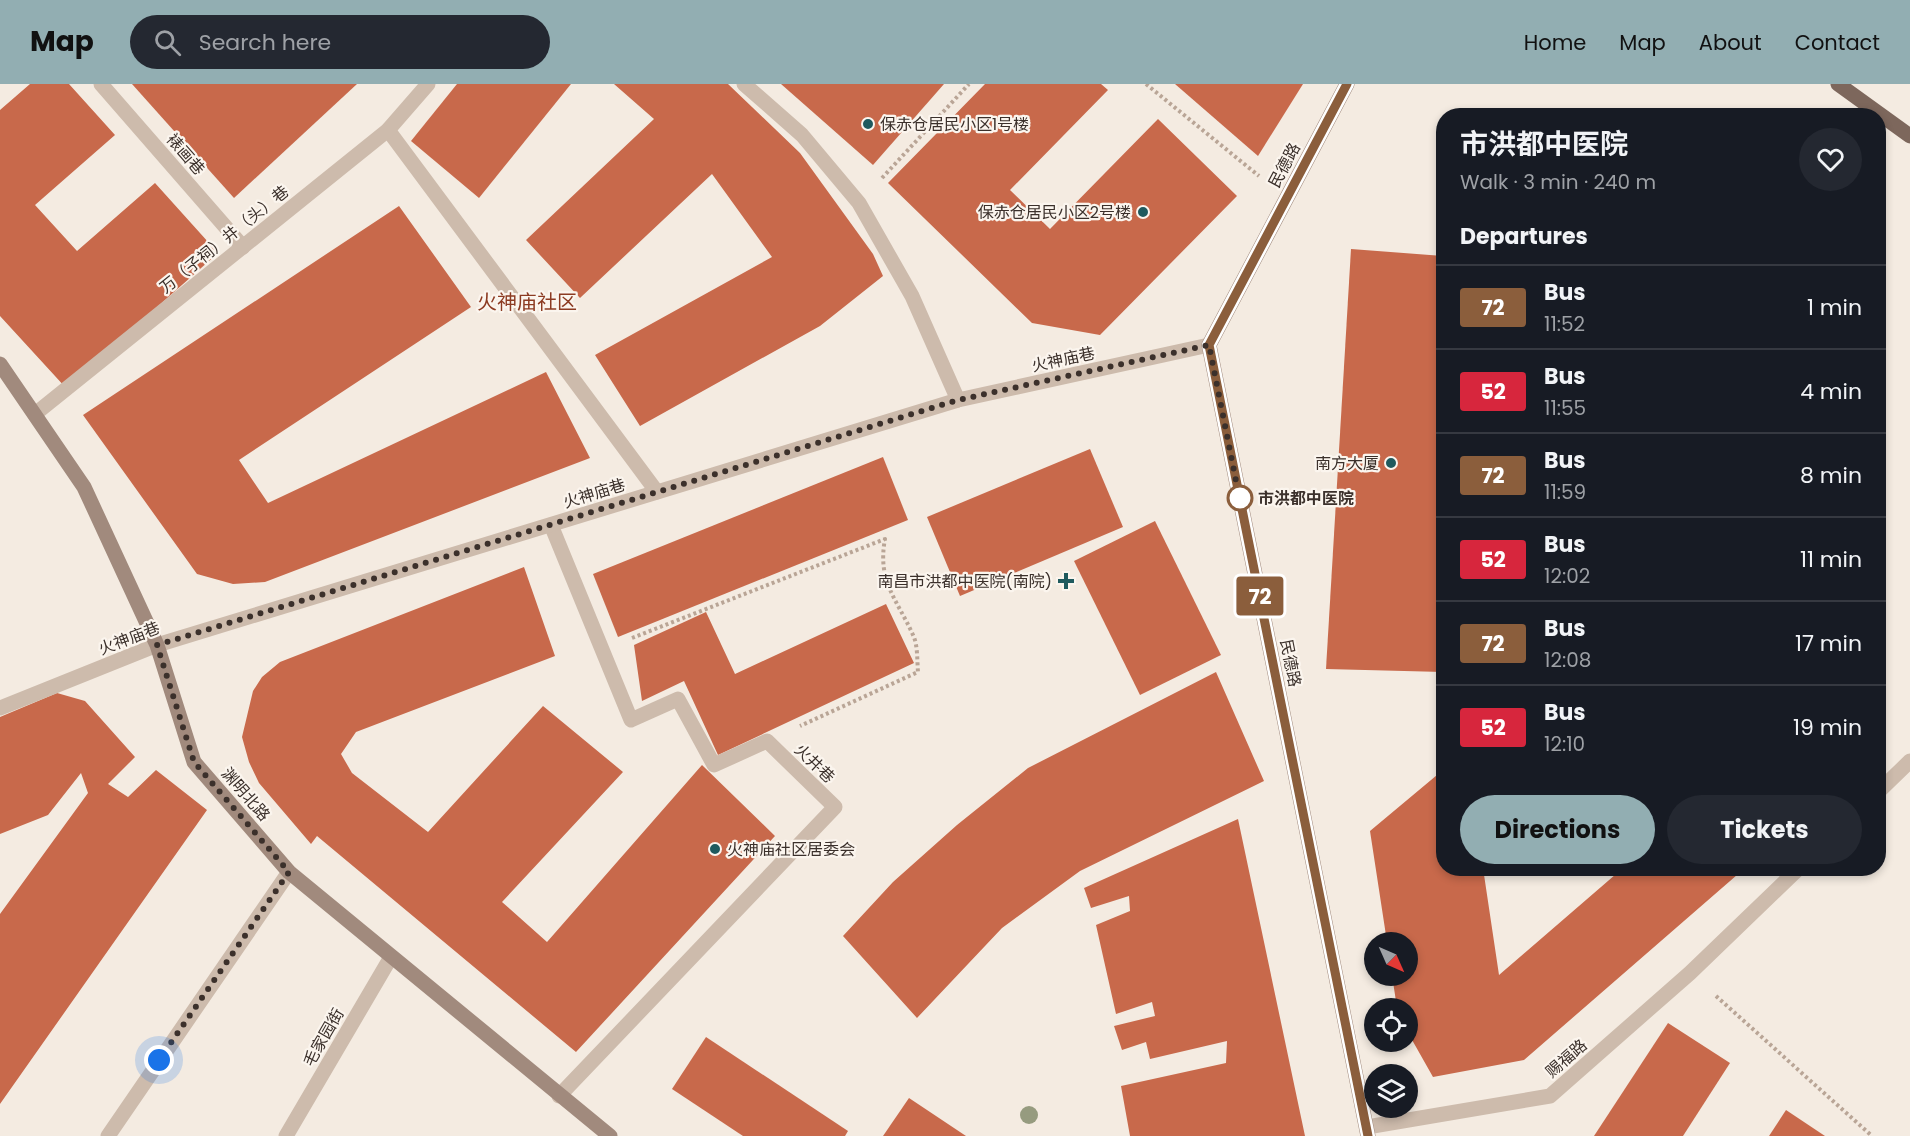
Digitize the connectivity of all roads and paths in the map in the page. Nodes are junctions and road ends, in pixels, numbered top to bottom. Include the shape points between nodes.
1 (101, 84) edge
2 (428, 84) edge
3 (744, 84) edge
4 (969, 84) edge
5 (1146, 84) edge
6 (1347, 84) edge
7 (1838, 84) edge
8 (1871, 108) edge
9 (1886, 119) edge
10 (388, 130) junction
11 (1910, 136) edge
12 (1287, 198) junction
13 (859, 203) junction
14 (243, 247) junction
15 (1209, 345) junction
16 (0, 364) edge
17 (958, 400) junction
18 (35, 414) junction
19 (657, 492) junction
20 (551, 525) junction
21 (157, 645) junction
22 (602, 649) junction
23 (0, 708) edge
24 (767, 741) junction
25 (1910, 762) edge
26 (1886, 784) edge
27 (289, 872) junction
28 (1791, 876) edge
29 (391, 957) junction
30 (1690, 973) junction
31 (559, 1096) junction
32 (1368, 1131) edge
33 (108, 1136) edge
34 (286, 1136) edge
35 (610, 1136) edge
36 (1872, 1136) edge

1 - 14 street, 裱画巷
2 - 10 street, 万（子祠）井（头）巷
3 - 13 street via 802,135
4 - 13 path
5 - 12 path
6 - 12 main road, 民德路
7 - 8 main road
9 - 11 main road
10 - 14 street, 万（子祠）井（头）巷
10 - 19 street
12 - 15 main road, 民德路
13 - 17 street via 912,296
14 - 18 street, 万（子祠）井（头）巷
15 - 17 street, 火神庙巷
15 - 32 main road, 民德路
16 - 18 main road, 渊明北路
17 - 19 street, 火神庙巷
18 - 21 main road, 渊明北路 via 84,487
19 - 20 street, 火神庙巷
20 - 21 street, 火神庙巷
20 - 22 street
21 - 23 street, 火神庙巷
21 - 27 main road, 渊明北路 via 194,762
22 - 24 street via 631,720 678,699 714,765
22 - 24 path via 885,539 882,558 889,592 914,637 918,672
24 - 31 street, 火井巷 via 835,807
25 - 26 street
27 - 29 main road, 渊明北路
27 - 33 street
28 - 30 street, 赐福路
29 - 31 main road, 渊明北路
29 - 34 street, 毛家园街
30 - 32 street, 赐福路 via 1551,1096
30 - 36 path
31 - 35 main road, 渊明北路

